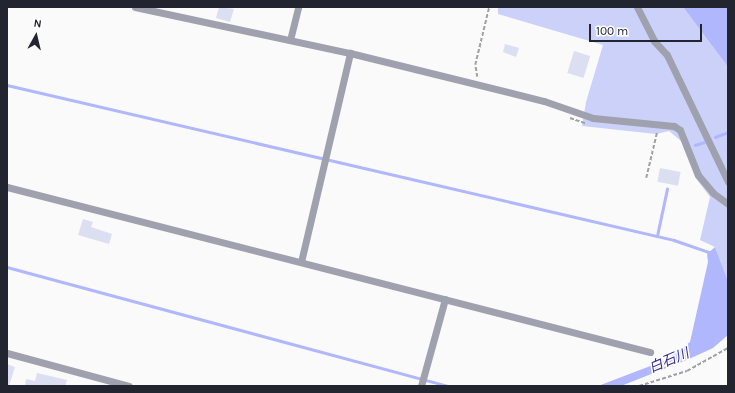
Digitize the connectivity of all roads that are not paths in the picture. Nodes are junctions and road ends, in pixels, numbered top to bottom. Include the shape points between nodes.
1 (135, 7) edge
2 (298, 7) edge
3 (637, 7) edge
4 (290, 40) junction
5 (350, 53) junction
6 (728, 182) edge
7 (7, 186) edge
8 (728, 204) edge
9 (301, 262) junction
10 (445, 299) junction
11 (650, 352) dead end
12 (7, 353) edge
13 (422, 381) edge
14 (129, 386) edge

1 - 4 street
2 - 4 street
3 - 6 street via 654,41 667,55
4 - 5 street
5 - 8 street via 593,118 674,126 680,130 698,175 713,194
5 - 9 street
7 - 9 street
9 - 10 street
10 - 11 street
10 - 13 street
12 - 14 street

